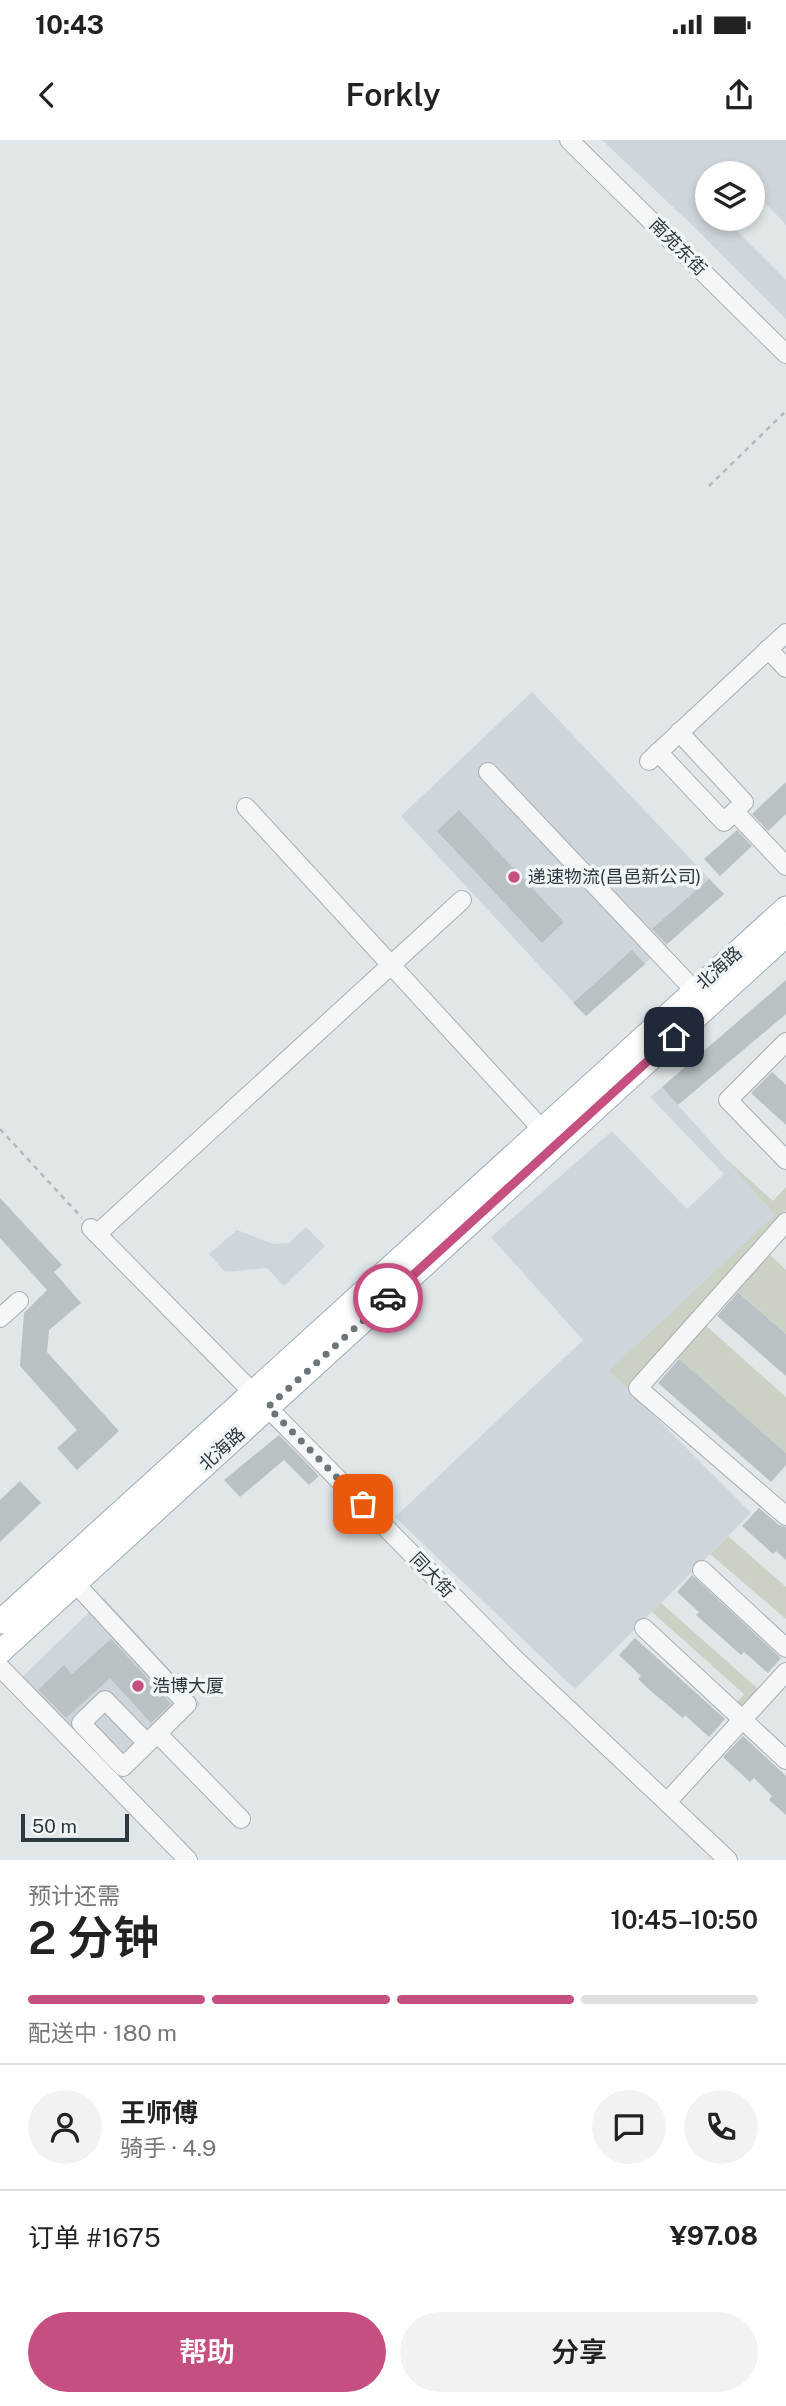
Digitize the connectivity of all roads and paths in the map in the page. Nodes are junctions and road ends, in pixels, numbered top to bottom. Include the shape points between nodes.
1 (569, 140) edge
2 (786, 354) edge
3 (786, 411) edge
4 (709, 486) dead end
5 (786, 633) edge
6 (768, 649) junction
7 (786, 668) edge
8 (679, 733) junction
9 (488, 772) dead end
10 (246, 807) dead end
11 (735, 812) junction
12 (786, 866) edge
13 (462, 900) dead end
14 (786, 908) edge
15 (776, 944) edge
16 (391, 965) junction
17 (695, 991) junction
18 (786, 1042) edge
19 (0, 1129) edge
20 (549, 1137) junction
21 (786, 1160) edge
22 (786, 1222) edge
23 (94, 1231) junction
24 (19, 1301) dead end
25 (2, 1314) edge
26 (260, 1400) junction
27 (786, 1516) edge
28 (702, 1570) dead end
29 (75, 1583) junction
30 (0, 1622) edge
31 (645, 1628) dead end
32 (786, 1648) edge
33 (0, 1652) edge
34 (0, 1667) edge
35 (786, 1672) edge
36 (742, 1720) junction
37 (786, 1760) edge
38 (667, 1802) junction
39 (241, 1819) dead end
40 (188, 1860) edge
41 (728, 1860) edge

1 - 2 street, 南苑东街
3 - 4 path
5 - 6 street
6 - 7 street
6 - 8 street
8 - 11 street via 744,802
8 - 11 street via 654,756 724,822
9 - 17 street
10 - 16 street
11 - 12 street
13 - 16 street
14 - 15 main road, 北海路
15 - 17 main road, 北海路
15 - 20 main road, 北海路
16 - 20 street
16 - 23 street
17 - 20 main road, 北海路
18 - 21 street via 728,1100
19 - 23 path
20 - 26 main road, 北海路
22 - 27 street via 638,1388
23 - 26 street, 同大街
24 - 25 street
26 - 29 main road, 北海路
26 - 30 main road, 北海路
26 - 38 street, 同大街 via 515,1659
28 - 32 street
29 - 33 main road, 北海路
29 - 39 street via 187,1704 152,1738
31 - 36 street
34 - 40 street
35 - 36 street
36 - 37 street
36 - 38 street
38 - 41 street, 同大街

